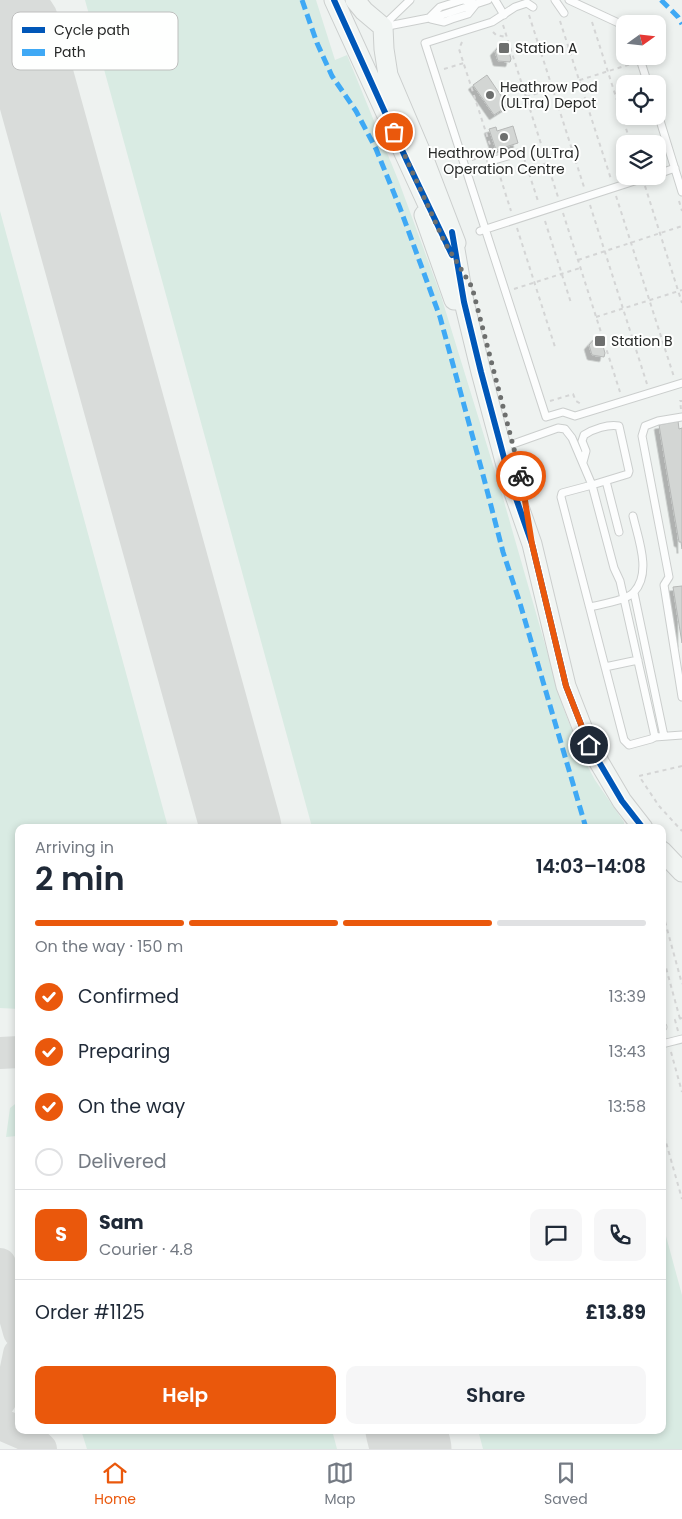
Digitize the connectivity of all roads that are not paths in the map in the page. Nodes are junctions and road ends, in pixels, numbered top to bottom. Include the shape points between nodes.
1 (334, 0) edge
2 (355, 0) edge
3 (410, 0) edge
4 (463, 0) edge
5 (488, 0) edge
6 (495, 0) edge
7 (556, 0) edge
8 (569, 0) edge
9 (476, 4) junction
10 (531, 10) road end
11 (564, 13) dead end
12 (504, 15) junction
13 (429, 18) junction
14 (616, 22) edge
15 (383, 27) junction
16 (661, 125) edge
17 (518, 153) dead end
18 (407, 161) junction
19 (493, 161) road end
20 (674, 168) junction
21 (666, 171) edge
22 (622, 185) edge
23 (682, 192) edge
24 (482, 230) junction
25 (452, 232) junction
26 (456, 261) junction
27 (472, 287) junction
28 (481, 372) junction
29 (682, 383) edge
30 (682, 417) edge
31 (513, 444) junction
32 (582, 462) junction
33 (606, 482) junction
34 (592, 486) junction
35 (633, 516) dead end
36 (619, 532) dead end
37 (532, 544) junction
38 (634, 593) junction
39 (624, 598) junction
40 (590, 607) junction
41 (638, 660) junction
42 (605, 667) junction
43 (682, 697) edge
44 (682, 735) edge
45 (655, 736) junction
46 (664, 736) junction
47 (640, 824) edge
48 (666, 855) edge
49 (682, 872) edge
50 (682, 1039) edge
51 (666, 1043) edge

1 - 18 street
2 - 15 street
3 - 15 lane
4 - 9 lane
4 - 13 lane via 440,7
5 - 9 lane
6 - 12 lane
7 - 11 lane
8 - 14 lane
9 - 13 lane
10 - 12 lane via 527,3
12 - 24 lane via 492,22 425,43
13 - 15 lane
15 - 25 street via 388,75
16 - 20 lane
17 - 19 lane
18 - 26 street
18 - 28 street
20 - 21 lane
20 - 23 lane
22 - 24 lane
24 - 29 lane via 546,417 563,412 575,416 624,397
25 - 26 street
25 - 27 street
26 - 27 street
26 - 28 street
27 - 31 street
28 - 37 street via 510,484
30 - 43 lane via 645,426 642,438 669,577 664,585
31 - 32 lane via 561,428 572,438
31 - 37 street
32 - 33 lane via 586,451 582,441 584,435 605,427 619,426 629,471 625,476
32 - 34 lane
33 - 34 lane
33 - 36 lane
34 - 39 lane
34 - 40 lane via 562,493 560,497
35 - 38 lane via 642,558 641,580
37 - 47 street via 566,686 577,716 604,772
38 - 39 lane
38 - 46 lane
39 - 40 lane
39 - 41 lane
40 - 42 lane
41 - 42 lane
41 - 45 lane
42 - 45 lane via 624,740 629,745
44 - 46 lane
45 - 46 lane
48 - 49 street
50 - 51 lane

